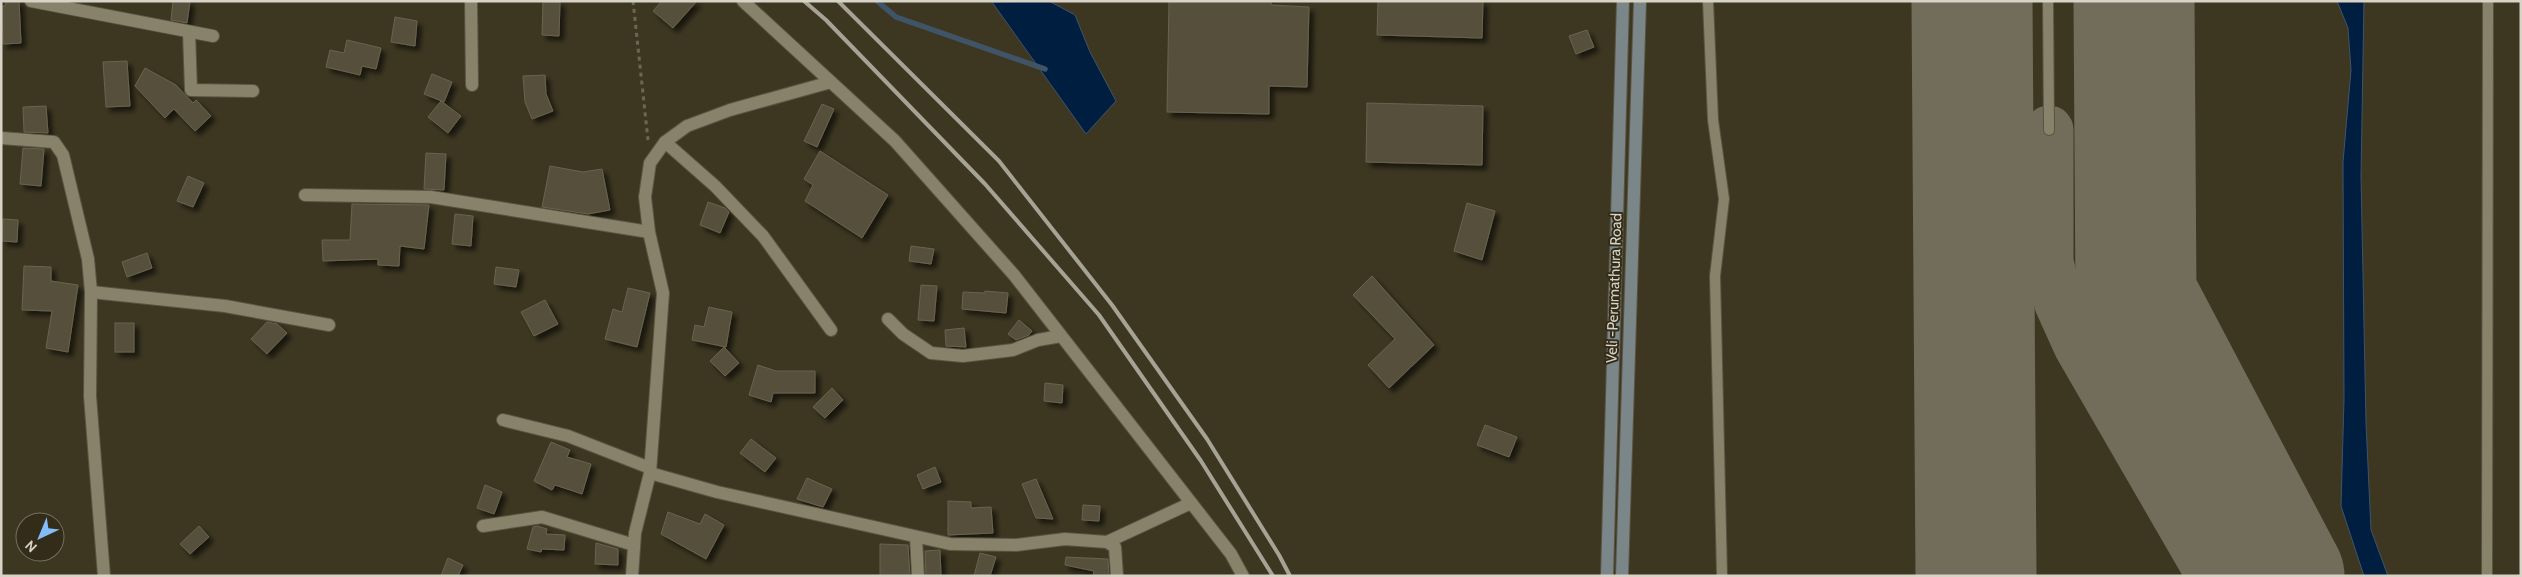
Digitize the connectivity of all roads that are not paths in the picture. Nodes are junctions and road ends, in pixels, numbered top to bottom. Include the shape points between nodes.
1 (31, 1) edge
2 (93, 1) edge
3 (471, 1) edge
4 (743, 1) edge
5 (1623, 1) edge
6 (1640, 1) edge
7 (1708, 1) edge
8 (2048, 1) edge
9 (2488, 1) edge
10 (93, 15) junction
11 (189, 32) junction
12 (213, 36) dead end
13 (831, 82) junction
14 (472, 85) dead end
15 (253, 91) dead end
16 (2049, 130) dead end
17 (1, 138) edge
18 (666, 142) junction
19 (306, 195) dead end
20 (649, 232) junction
21 (90, 292) junction
22 (888, 319) dead end
23 (329, 325) dead end
24 (830, 330) dead end
25 (1061, 336) junction
26 (503, 420) dead end
27 (650, 471) junction
28 (1191, 503) junction
29 (482, 526) dead end
30 (916, 537) junction
31 (1107, 542) junction
32 (634, 545) junction
33 (104, 576) edge
34 (632, 576) edge
35 (918, 576) edge
36 (1117, 576) edge
37 (1243, 576) edge
38 (1607, 576) edge
39 (1622, 576) edge
40 (1722, 576) edge
41 (2487, 576) edge

1 - 10 street
2 - 10 street
3 - 14 street
4 - 13 street
5 - 38 main road
6 - 39 main road, Veli -Perumathura Road
7 - 40 lane via 1713,120 1724,199 1715,276
8 - 16 lane
9 - 41 lane
10 - 11 street
11 - 12 street
11 - 15 street via 191,90
13 - 18 street via 730,110 687,126
13 - 25 street via 895,141 1014,276
17 - 21 street via 54,142 59,147 88,259
18 - 20 street via 650,163 645,196
18 - 24 street via 715,186 763,236
19 - 20 street via 431,197
20 - 27 street via 663,293
21 - 23 street via 225,306
21 - 33 street via 90,396
22 - 25 street via 931,353 962,356 1013,350 1038,340
25 - 28 street
26 - 27 street via 568,436
27 - 30 street via 717,492
27 - 32 street
28 - 31 street
28 - 37 street
29 - 32 street via 542,517
30 - 31 street via 959,545 1016,545 1065,539
30 - 35 street
31 - 36 street via 1115,547
32 - 34 street

